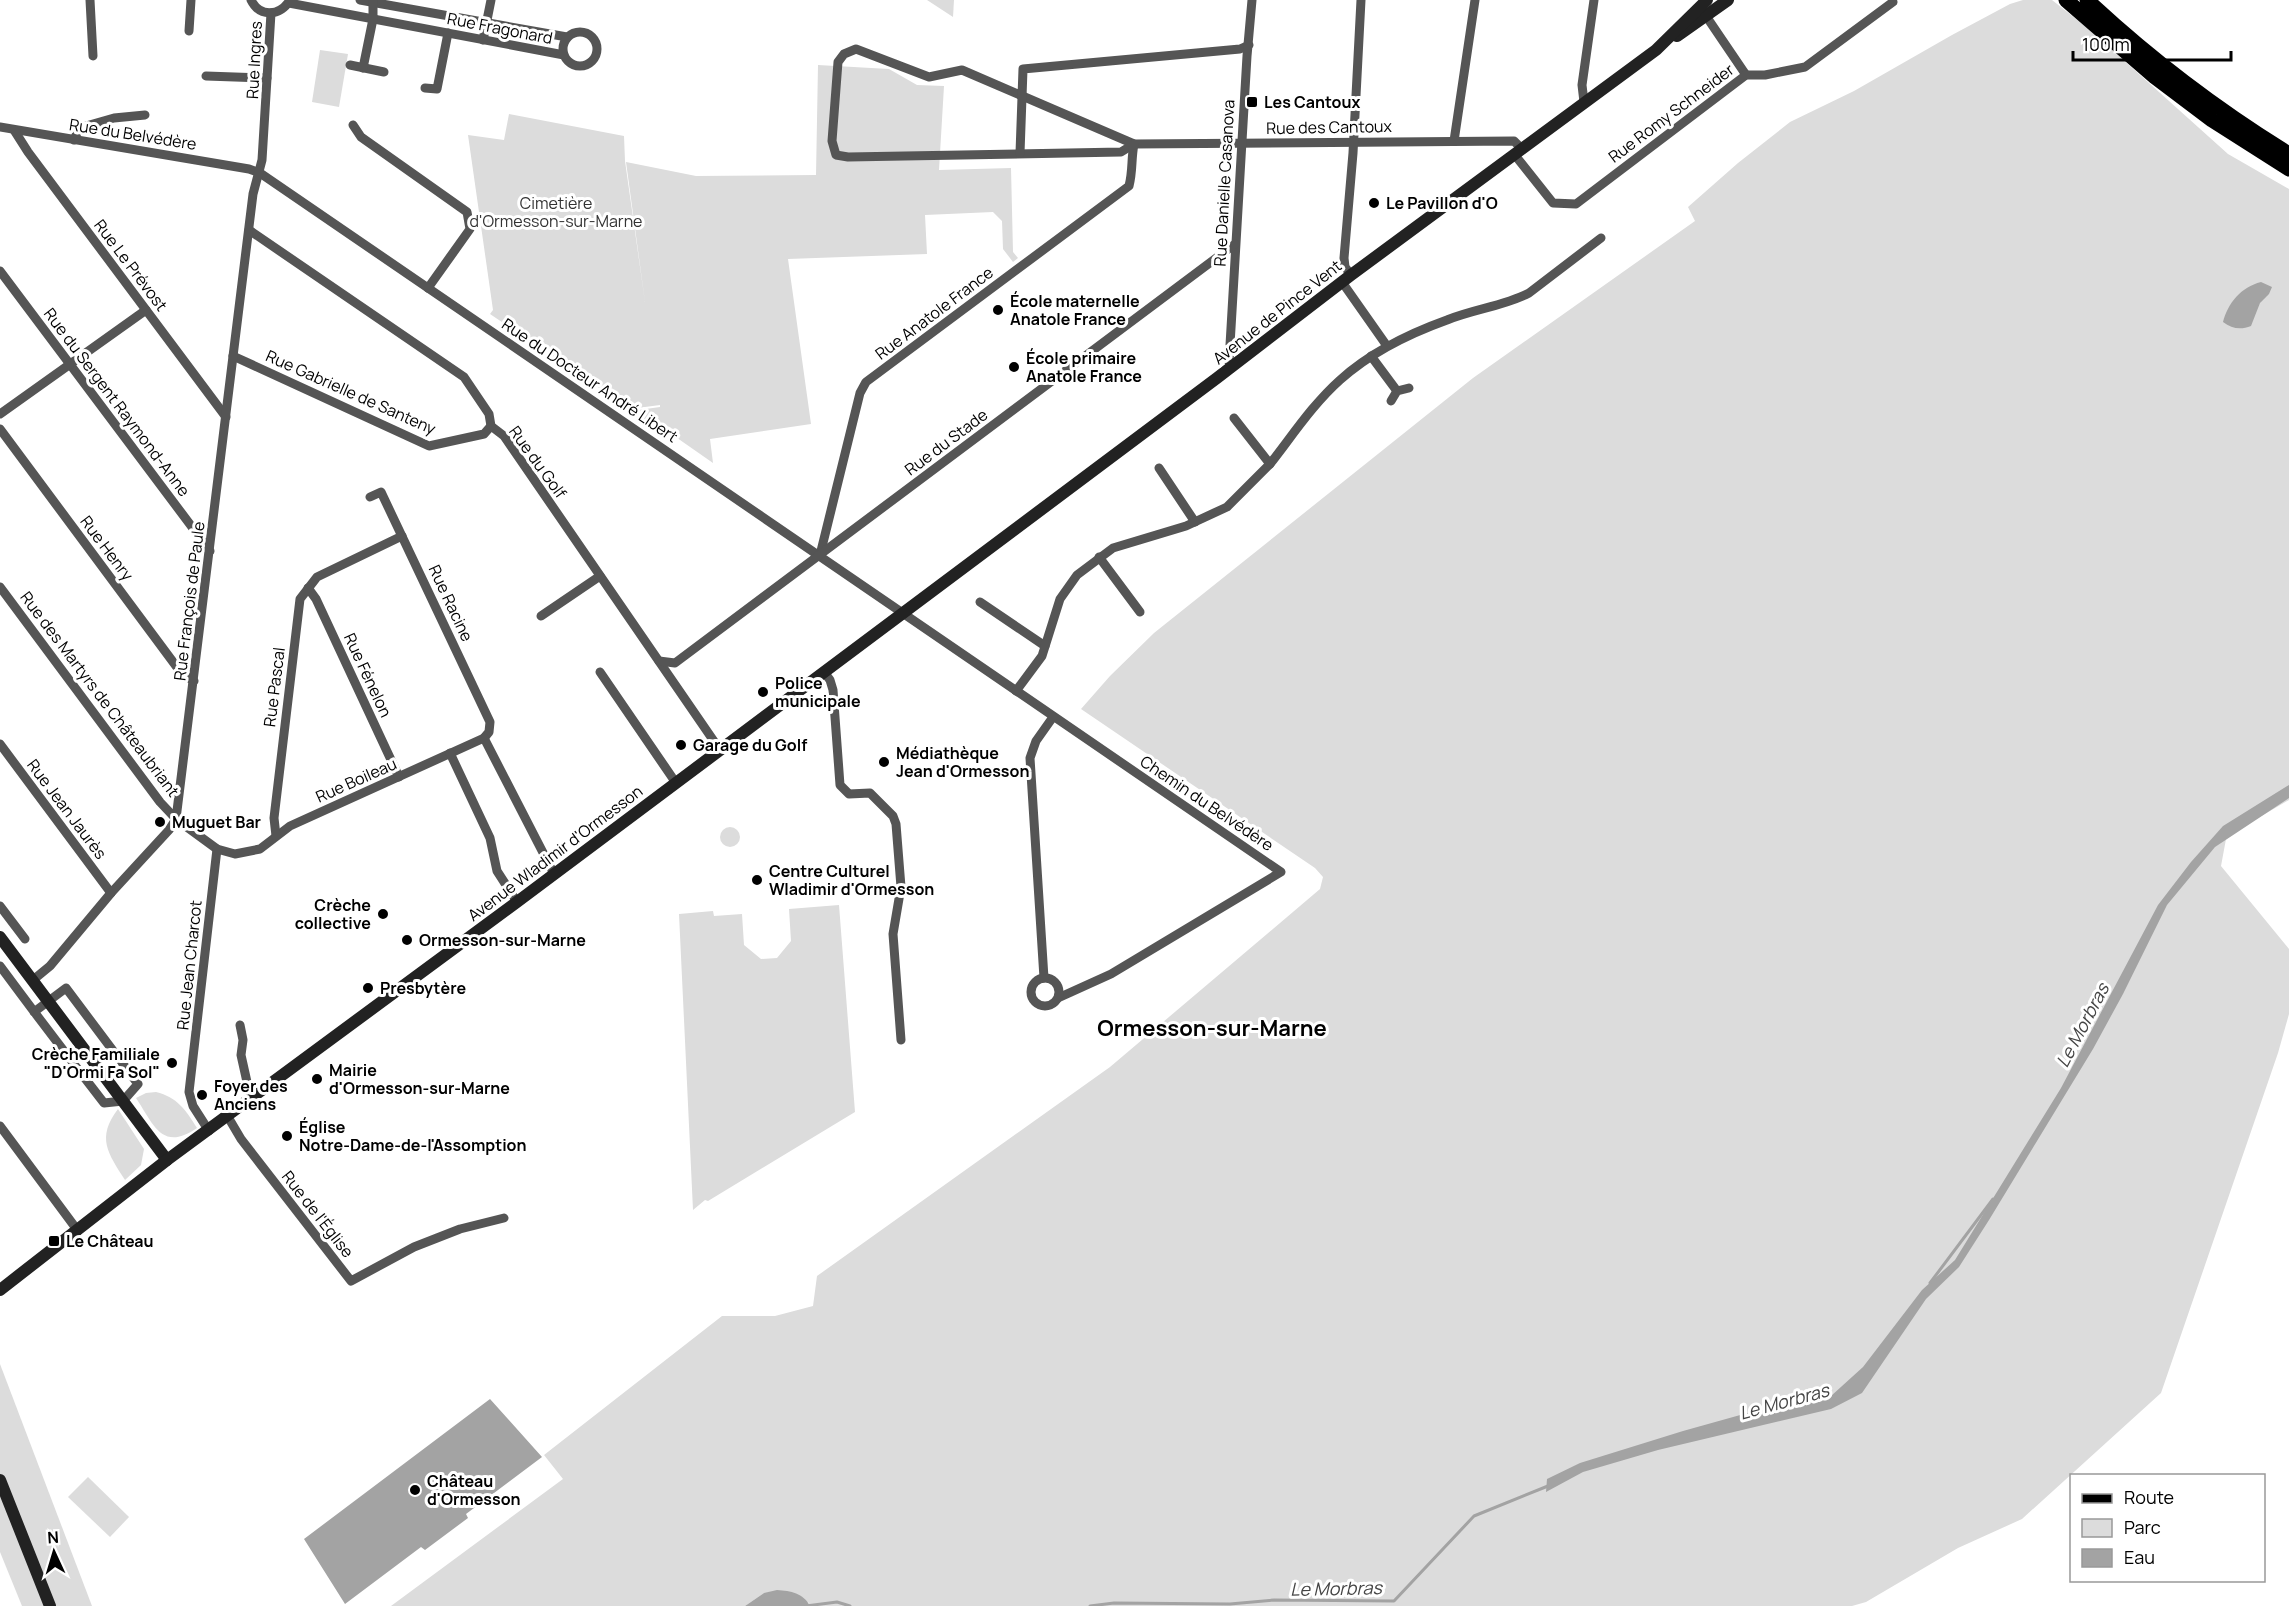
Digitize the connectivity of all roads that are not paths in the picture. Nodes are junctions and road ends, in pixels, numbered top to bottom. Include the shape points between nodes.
1 (90, 0) edge
2 (191, 0) edge
3 (251, 0) edge
4 (360, 0) edge
5 (491, 0) edge
6 (1252, 0) edge
7 (1361, 0) edge
8 (1475, 0) edge
9 (1594, 0) edge
10 (1707, 0) edge
11 (1728, 0) edge
12 (2066, 0) edge
13 (2087, 0) edge
14 (289, 1) edge
15 (373, 1) edge
16 (1893, 2) dead end
17 (271, 13) junction
18 (1706, 16) junction
19 (373, 19) junction
20 (486, 23) junction
21 (189, 31) dead end
22 (448, 33) junction
23 (1670, 37) junction
24 (567, 38) junction
25 (483, 40) junction
26 (1249, 45) junction
27 (564, 55) junction
28 (93, 56) dead end
29 (351, 65) dead end
30 (363, 68) junction
31 (384, 72) dead end
32 (1746, 75) junction
33 (206, 76) dead end
34 (267, 78) junction
35 (425, 88) dead end
36 (1022, 96) junction
37 (1584, 102) junction
38 (145, 116) dead end
39 (353, 125) dead end
40 (0, 128) edge
41 (14, 130) junction
42 (74, 140) junction
43 (1454, 141) junction
44 (1353, 142) junction
45 (1242, 143) junction
46 (1134, 144) junction
47 (1518, 151) junction
48 (1020, 153) junction
49 (2289, 154) edge
50 (2289, 169) edge
51 (260, 173) junction
52 (249, 230) junction
53 (1600, 238) dead end
54 (1235, 244) junction
55 (0, 271) edge
56 (1346, 279) junction
57 (428, 288) junction
58 (146, 310) junction
59 (1387, 346) junction
60 (233, 356) junction
61 (1371, 356) junction
62 (70, 365) junction
63 (1232, 367) junction
64 (1409, 387) dead end
65 (1397, 391) junction
66 (1391, 401) dead end
67 (0, 414) edge
68 (226, 417) junction
69 (1234, 418) dead end
70 (491, 426) junction
71 (0, 429) edge
72 (1270, 464) junction
73 (1159, 468) dead end
74 (370, 496) dead end
75 (1195, 522) junction
76 (402, 536) junction
77 (210, 551) junction
78 (820, 555) junction
79 (1099, 557) junction
80 (600, 576) junction
81 (0, 587) edge
82 (308, 588) junction
83 (980, 602) dead end
84 (1140, 612) dead end
85 (904, 613) junction
86 (541, 616) dead end
87 (1045, 646) junction
88 (659, 662) junction
89 (675, 663) junction
90 (600, 672) dead end
91 (824, 672) junction
92 (671, 679) junction
93 (194, 681) junction
94 (1016, 691) junction
95 (1053, 717) junction
96 (484, 738) junction
97 (0, 744) edge
98 (720, 750) junction
99 (450, 753) junction
100 (399, 777) junction
101 (676, 783) junction
102 (176, 819) junction
103 (276, 836) junction
104 (217, 849) junction
105 (554, 874) junction
106 (111, 893) junction
107 (517, 902) junction
108 (0, 907) edge
109 (0, 937) edge
110 (25, 939) dead end
111 (0, 966) edge
112 (1044, 978) junction
113 (33, 980) junction
114 (1058, 998) junction
115 (48, 1000) junction
116 (34, 1012) junction
117 (240, 1025) dead end
118 (901, 1040) dead end
119 (251, 1100) junction
120 (123, 1101) junction
121 (228, 1117) junction
122 (0, 1126) edge
123 (209, 1131) junction
124 (167, 1160) junction
125 (504, 1218) dead end
126 (78, 1231) junction
127 (1, 1287) edge
128 (0, 1480) edge
129 (50, 1606) edge

1 - 28 street
2 - 21 street
3 - 17 street via 258,9
4 - 15 street, Rue Fragonard
5 - 20 street
6 - 26 street, Rue Danielle Casanova
7 - 44 street
8 - 43 street
9 - 37 street via 1582,85
10 - 23 main road, Avenue de Pince Vent
11 - 18 main road, Avenue de Pince Vent
12 - 50 main road via 2155,77 2212,120
13 - 49 main road via 2157,62
14 - 17 street via 284,8
14 - 19 street, Rue Fragonard
15 - 19 street
15 - 20 street, Rue Fragonard
16 - 32 street, Rue Romy Schneider via 1804,67
17 - 34 street, Rue Ingres
18 - 23 main road, Avenue de Pince Vent via 1678,36
18 - 32 street
19 - 22 street, Rue Fragonard
19 - 30 street
20 - 24 street, Rue Fragonard
20 - 25 street
22 - 25 street, Rue Fragonard
22 - 35 street via 437,89
23 - 37 main road, Avenue de Pince Vent
24 - 27 street, Rue Fragonard
24 - 27 street, Rue Fragonard via 580,32 591,35 596,55 582,66
25 - 27 street, Rue Fragonard
26 - 36 street via 1240,49 1023,69
26 - 45 street, Rue Danielle Casanova
29 - 30 street
30 - 31 street
32 - 47 street, Rue Romy Schneider via 1576,204 1554,203
33 - 34 street
34 - 51 street, Rue Ingres
36 - 46 street
36 - 48 street
36 - 48 street via 962,70 929,77 856,49 838,62 832,141 836,155 848,157
37 - 47 main road, Avenue de Pince Vent
38 - 42 street via 114,118 80,128
39 - 57 street via 361,137 467,212 470,229
40 - 41 street, Rue du Belvédère
41 - 42 street, Rue du Belvédère
41 - 58 street, Rue Le Prévost
42 - 51 street, Rue du Belvédère
43 - 44 street, Rue des Cantoux
43 - 47 street, Rue des Cantoux via 1514,141
44 - 45 street, Rue des Cantoux
44 - 56 street via 1344,258
45 - 46 street, Rue des Cantoux
45 - 54 street, Rue Danielle Casanova
46 - 48 street via 1121,152
46 - 78 street, Rue Anatole France via 1129,186 867,382 860,393
47 - 56 main road, Avenue de Pince Vent
51 - 52 street, Rue François de Paule
51 - 57 street, Rue du Docteur André Libert
52 - 60 street, Rue François de Paule
52 - 70 street, Rue du Golf via 464,378 492,419
53 - 59 street via 1516,300 1453,317
54 - 63 street, Rue Danielle Casanova via 1229,362
54 - 78 street, Rue du Stade
55 - 62 street, Rue du Sergent Raymond-Anne
56 - 59 street
56 - 63 main road, Avenue de Pince Vent
57 - 78 street, Rue du Docteur André Libert
58 - 62 street
58 - 68 street, Rue Le Prévost
59 - 61 street
60 - 68 street, Rue François de Paule
60 - 70 street, Rue Gabrielle de Santeny via 429,446 484,434
61 - 65 street
61 - 72 street via 1319,401
62 - 67 street
62 - 77 street, Rue du Sergent Raymond-Anne
63 - 85 main road, Avenue de Pince Vent
64 - 65 street
65 - 66 street
68 - 77 street, Rue François de Paule
69 - 72 street
70 - 80 street, Rue du Golf via 504,436
71 - 93 street, Rue Henry via 182,674
72 - 75 street via 1227,507
73 - 75 street
74 - 76 street, Rue Racine via 381,492
75 - 79 street via 1113,548
76 - 82 street via 317,577
76 - 96 street, Rue Racine via 490,722
77 - 93 street, Rue François de Paule
78 - 85 street, Rue du Docteur André Libert
78 - 89 street, Rue du Stade
79 - 84 street
79 - 87 street via 1077,575 1060,599
80 - 86 street
80 - 88 street, Rue du Golf
81 - 102 street, Rue des Martyrs de Châteaubriant
82 - 100 street, Rue Fénelon
82 - 103 street, Rue Pascal via 300,599 274,818
83 - 87 street
85 - 91 main road, Avenue Wladimir d'Ormesson
85 - 94 street, Chemin du Belvédère
87 - 94 street
88 - 89 street
88 - 92 street, Rue du Golf
89 - 92 street
90 - 101 street
91 - 98 main road, Avenue Wladimir d'Ormesson
91 - 118 street via 833,690 840,785 849,794 870,792 896,824 901,887 893,934
92 - 98 street, Rue du Golf
93 - 102 street, Rue François de Paule
94 - 95 street, Chemin du Belvédère
95 - 112 street via 1036,741 1030,758
95 - 114 street, Chemin du Belvédère via 1281,872 1111,974
96 - 99 street
96 - 105 street, Rue Racine
97 - 106 street, Rue Jean Jaurès
98 - 101 main road, Avenue Wladimir d'Ormesson
99 - 100 street, Rue Boileau
99 - 107 street via 490,838 497,871
100 - 103 street, Rue Boileau
101 - 105 main road, Avenue Wladimir d'Ormesson
102 - 104 street
102 - 106 street, Rue François de Paule
103 - 104 street via 251,852 235,854
104 - 123 street, Rue Jean Charcot via 189,1092
105 - 107 main road, Avenue Wladimir d'Ormesson
106 - 113 street, Rue François de Paule via 50,966
107 - 119 main road, Avenue Wladimir d'Ormesson
108 - 110 street
109 - 113 main road
111 - 116 street
112 - 114 street via 1057,984
112 - 114 street via 1034,983 1032,997 1043,1007
113 - 115 main road
115 - 116 street
115 - 120 main road
115 - 120 street via 66,988 138,1084
116 - 120 street via 104,1103
117 - 119 street via 241,1054
119 - 121 main road, Avenue Wladimir d'Ormesson
120 - 124 main road
121 - 123 main road, Avenue Wladimir d'Ormesson
121 - 125 street, Rue de l'Église via 351,1281 414,1247 460,1229
122 - 126 street
123 - 124 main road, Avenue Wladimir d'Ormesson
124 - 126 main road, Avenue Wladimir d'Ormesson
126 - 127 main road, Avenue Wladimir d'Ormesson
128 - 129 main road

